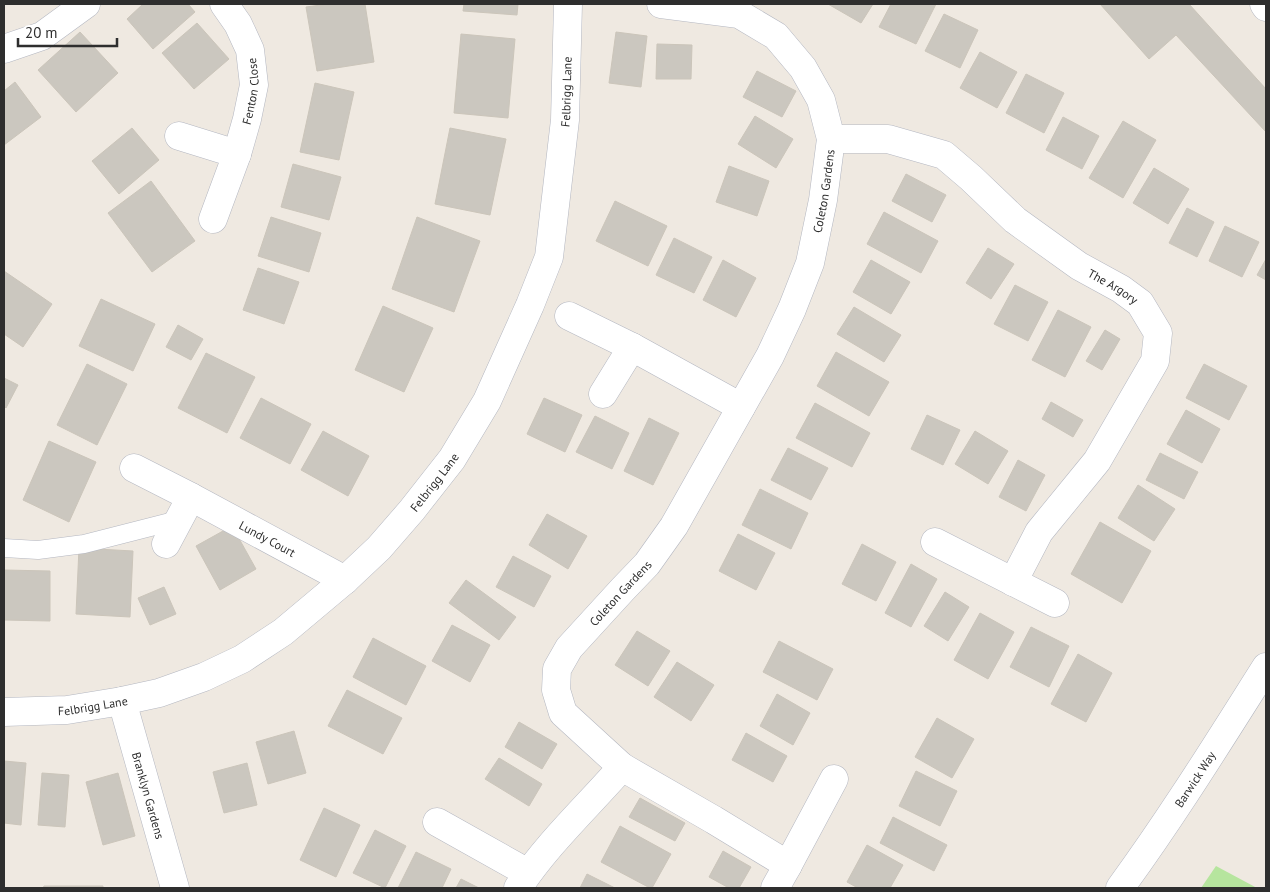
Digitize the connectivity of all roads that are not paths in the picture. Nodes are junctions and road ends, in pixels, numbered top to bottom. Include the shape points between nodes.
1 (86, 4) edge
2 (224, 4) edge
3 (568, 4) edge
4 (661, 4) edge
5 (1264, 4) edge
6 (1266, 7) edge
7 (4, 49) edge
8 (179, 136) dead end
9 (831, 139) junction
10 (237, 154) junction
11 (213, 219) dead end
12 (569, 316) dead end
13 (632, 347) junction
14 (603, 394) dead end
15 (740, 407) junction
16 (134, 468) dead end
17 (185, 508) junction
18 (935, 542) dead end
19 (166, 544) dead end
20 (4, 548) edge
21 (345, 580) junction
22 (1013, 582) junction
23 (1055, 602) dead end
24 (1266, 667) edge
25 (122, 701) junction
26 (4, 712) edge
27 (622, 767) junction
28 (834, 779) dead end
29 (437, 822) dead end
30 (781, 877) edge
31 (523, 881) edge
32 (175, 888) edge
33 (1120, 888) edge

1 - 7 street via 42,36
2 - 10 street, Fenton Close via 250,50 254,86
3 - 21 street, Felbrigg Lane via 564,120 546,265 487,401 452,459 379,548
4 - 9 street, Coleton Gardens via 739,14 776,36 803,68 821,100
5 - 6 street
8 - 10 street
9 - 15 street, Coleton Gardens via 810,263 770,356
9 - 22 street, The Argory via 888,139 944,156 1015,220 1079,266 1122,289 1140,303 1158,333 1155,361 1097,461 1039,532
10 - 11 street, Fenton Close
12 - 13 street
13 - 14 street
13 - 15 street
15 - 27 street, Coleton Gardens via 674,526 647,564 569,648 556,669 556,690 564,713
16 - 17 street, Lundy Court
17 - 19 street
17 - 20 lane via 84,544 38,550
17 - 21 street, Lundy Court
18 - 22 street
21 - 25 street, Felbrigg Lane via 283,632 242,659 159,693
22 - 23 street
24 - 33 street, Barwick Way
25 - 26 street, Felbrigg Lane via 67,710
25 - 32 street, Branklyn Gardens
27 - 30 street, Coleton Gardens via 714,820
27 - 31 street via 562,832
28 - 30 street, Coleton Gardens
29 - 31 street

